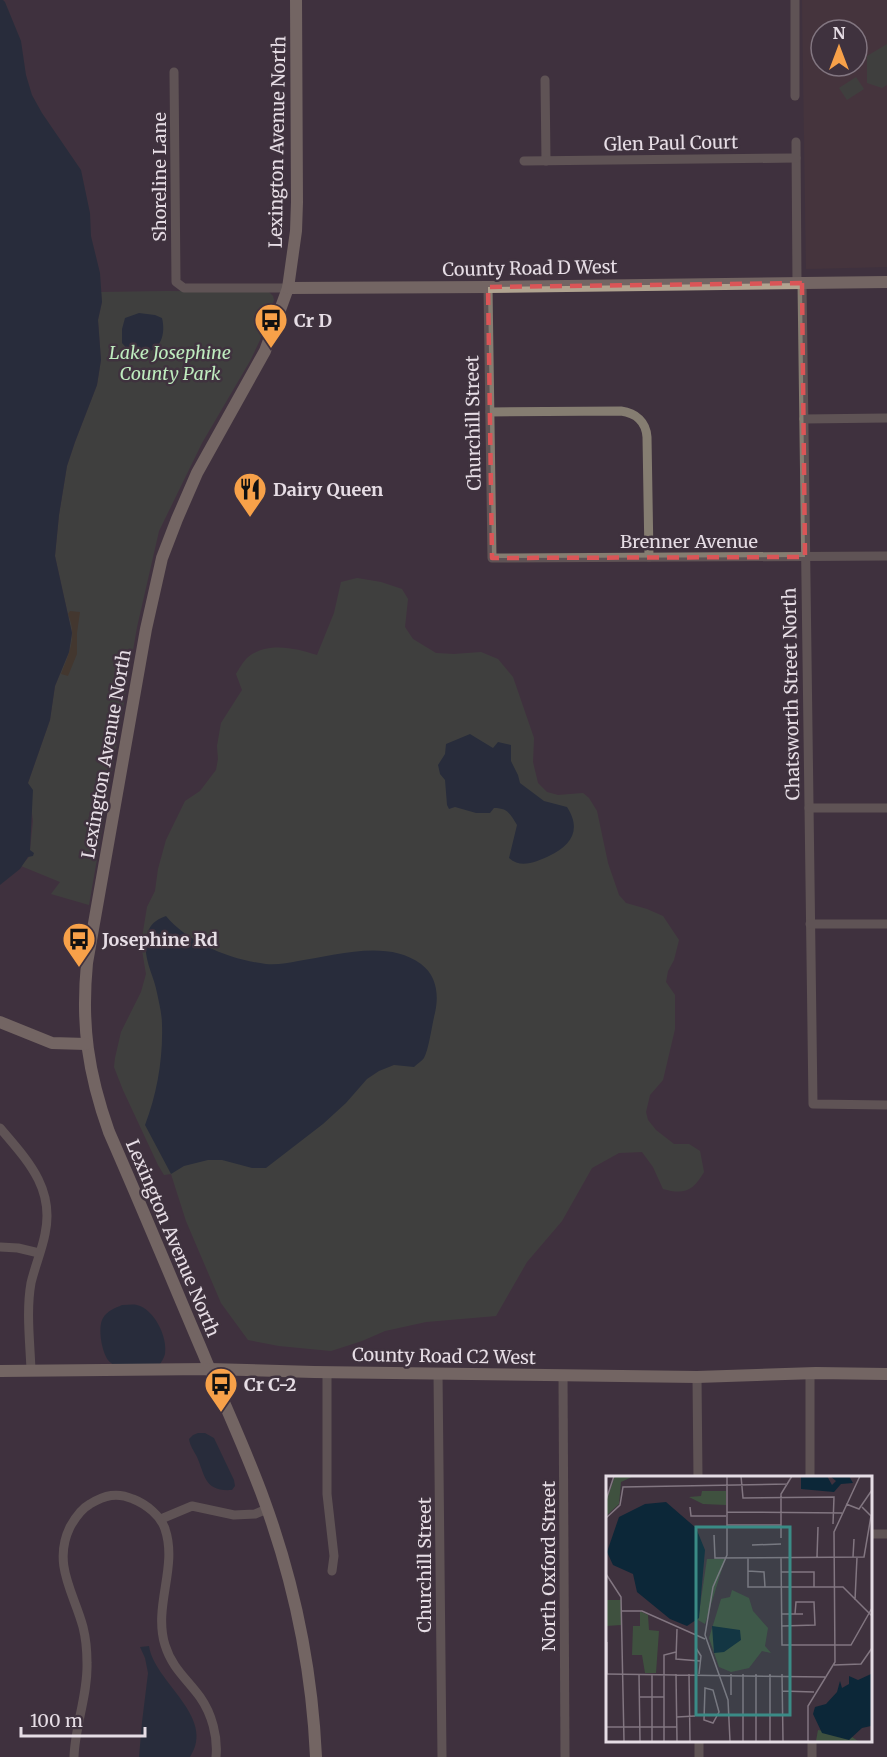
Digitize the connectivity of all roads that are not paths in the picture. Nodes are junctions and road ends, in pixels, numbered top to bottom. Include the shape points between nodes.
1 (296, 0) edge
2 (795, 0) edge
3 (174, 72) dead end
4 (545, 80) dead end
5 (795, 96) dead end
6 (796, 142) dead end
7 (796, 158) junction
8 (524, 161) dead end
9 (546, 161) junction
10 (176, 282) joint
11 (887, 282) edge
12 (799, 283) junction
13 (488, 287) junction
14 (288, 288) junction
15 (490, 412) junction
16 (887, 418) edge
17 (804, 419) junction
18 (887, 556) edge
19 (649, 557) junction
20 (805, 557) junction
21 (492, 558) joint
22 (809, 808) junction
23 (887, 808) edge
24 (810, 924) junction
25 (887, 924) edge
26 (0, 1022) edge
27 (86, 1044) junction
28 (887, 1105) edge
29 (0, 1128) edge
30 (0, 1246) edge
31 (39, 1253) junction
32 (210, 1369) junction
33 (31, 1370) junction
34 (0, 1371) edge
35 (327, 1372) junction
36 (438, 1374) junction
37 (810, 1374) junction
38 (887, 1374) edge
39 (563, 1375) junction
40 (697, 1377) junction
41 (698, 1476) edge
42 (810, 1476) edge
43 (267, 1509) junction
44 (161, 1519) junction
45 (332, 1571) dead end
46 (74, 1757) edge
47 (216, 1757) edge
48 (316, 1757) edge
49 (442, 1757) edge
50 (566, 1757) edge

1 - 14 main road, Lexington Avenue North via 297,202
2 - 5 street
3 - 10 street, Shoreline Lane
4 - 9 street
6 - 7 street, Chatsworth Street North
7 - 9 street, Glen Paul Court
7 - 12 street, Chatsworth Street North
8 - 9 street, Glen Paul Court
10 - 14 street, County Road D West via 184,288
11 - 12 main road, County Road D West
12 - 13 main road, County Road D West
12 - 17 street, Chatsworth Street North
13 - 14 main road, County Road D West
13 - 15 street, Churchill Street
14 - 27 main road, Lexington Avenue North via 261,359 189,489 158,574 87,963
15 - 19 street via 621,411 640,419 647,437
15 - 21 street, Churchill Street
16 - 17 street
17 - 20 street, Chatsworth Street North
18 - 20 street, Brenner Avenue
19 - 20 street, Brenner Avenue
19 - 21 street, Brenner Avenue
20 - 22 street, Chatsworth Street North
22 - 23 street
22 - 24 street, Chatsworth Street North
24 - 25 street
24 - 28 street, Chatsworth Street North via 813,1104
26 - 27 main road via 52,1043
27 - 32 main road, Lexington Avenue North via 109,1132
29 - 31 street via 32,1167 45,1192 48,1217
30 - 31 street
31 - 33 street via 29,1298
32 - 33 main road, County Road C2 West
32 - 35 main road, County Road C2 West
32 - 43 main road, Lexington Avenue North
33 - 34 main road, County Road C2 West
35 - 36 main road, County Road C2 West
35 - 45 street via 327,1494
36 - 39 main road, County Road C2 West
36 - 49 street, Churchill Street
37 - 38 main road, County Road C2 West
37 - 40 main road, County Road C2 West
37 - 42 street
39 - 40 main road, County Road C2 West
39 - 50 street, North Oxford Street
40 - 41 street
43 - 44 street via 234,1515 192,1506
43 - 48 main road, Lexington Avenue North via 298,1615
44 - 46 street via 136,1500 108,1495 75,1517 68,1532 63,1566 87,1647 86,1685
44 - 47 street via 170,1560 161,1618 165,1645 177,1671 208,1711

